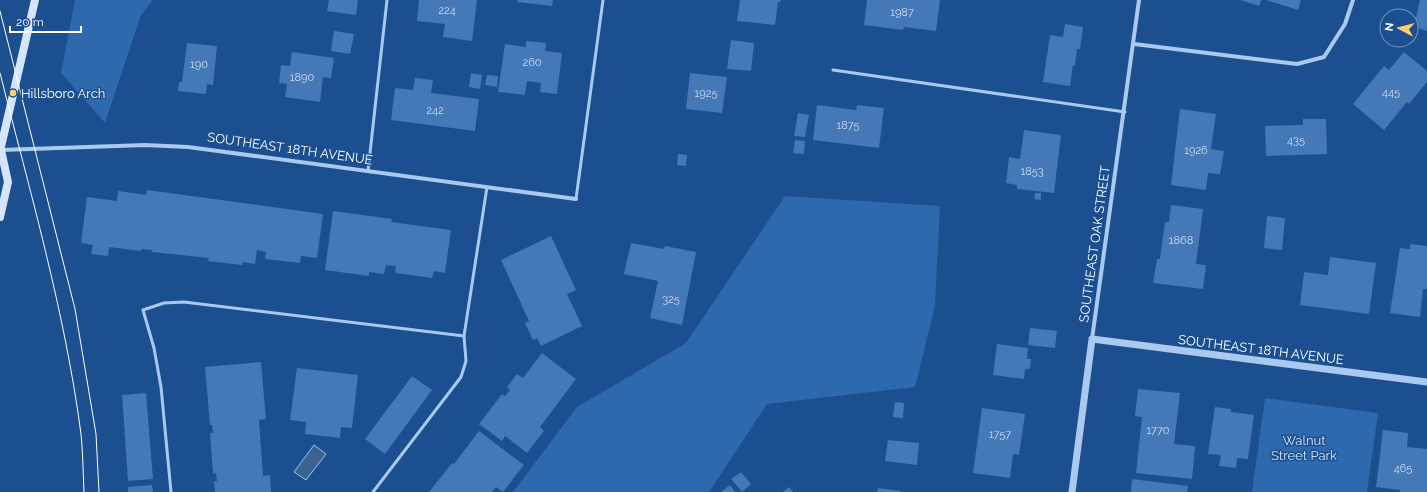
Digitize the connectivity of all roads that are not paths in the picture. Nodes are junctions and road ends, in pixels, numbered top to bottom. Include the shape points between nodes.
1 (35, 0) edge
2 (387, 0) edge
3 (603, 0) edge
4 (1139, 0) edge
5 (1353, 0) edge
6 (1134, 44) junction
7 (833, 70) dead end
8 (1125, 112) junction
9 (0, 150) edge
10 (368, 170) junction
11 (487, 187) junction
12 (576, 199) joint
13 (0, 217) edge
14 (464, 336) junction
15 (1092, 339) junction
16 (1427, 382) edge
17 (171, 492) edge
18 (373, 492) edge
19 (1072, 492) edge

1 - 9 main road
2 - 10 lane
3 - 12 lane
4 - 6 street, SOUTHEAST OAK STREET
5 - 6 street via 1345,24 1324,57 1297,64
6 - 8 street, SOUTHEAST OAK STREET
7 - 8 lane
8 - 15 street, SOUTHEAST OAK STREET
9 - 10 street, SOUTHEAST 18TH AVENUE via 145,145 188,147
9 - 13 main road via 8,182
10 - 11 street, SOUTHEAST 18TH AVENUE
11 - 12 street, SOUTHEAST 18TH AVENUE
11 - 14 lane
14 - 17 lane via 184,302 164,303 143,310 162,387
14 - 18 lane via 466,362 461,377
15 - 16 street, SOUTHEAST 18TH AVENUE
15 - 19 street, SOUTHEAST OAK STREET

